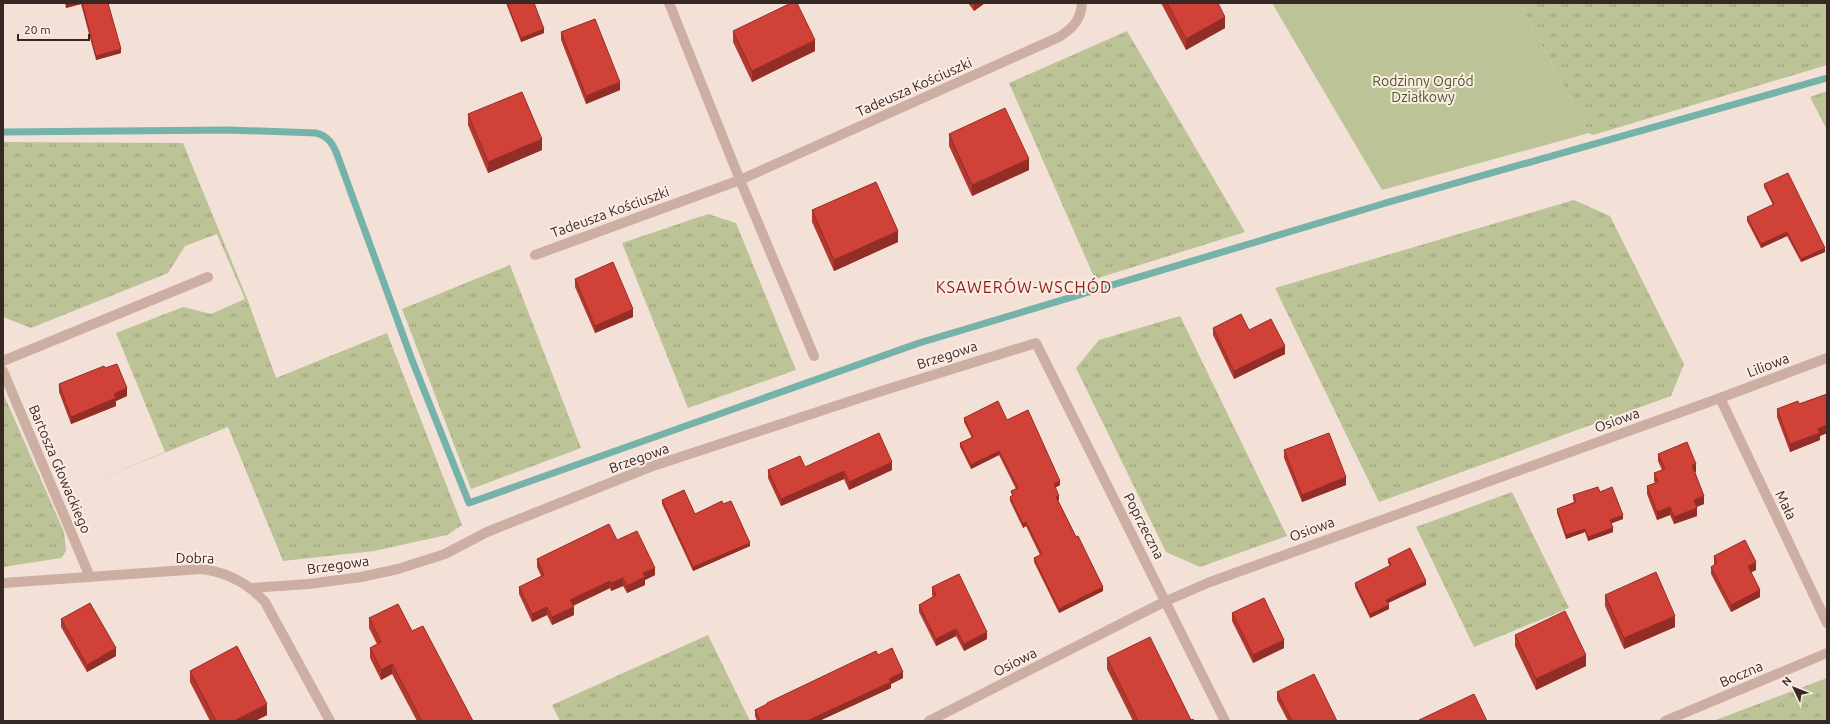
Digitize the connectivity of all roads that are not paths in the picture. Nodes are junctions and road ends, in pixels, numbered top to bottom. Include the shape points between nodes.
1 (670, 3) edge
2 (1082, 3) edge
3 (740, 180) junction
4 (535, 255) dead end
5 (208, 276) dead end
6 (1036, 343) joint
7 (814, 356) dead end
8 (1827, 358) edge
9 (3, 361) edge
10 (3, 371) edge
11 (1720, 398) junction
12 (90, 577) junction
13 (3, 583) edge
14 (252, 588) junction
15 (1166, 601) junction
16 (1827, 623) edge
17 (1827, 653) edge
18 (330, 721) edge
19 (929, 721) edge
20 (1225, 721) edge
21 (1665, 721) edge

1 - 3 street
2 - 3 street, Tadeusza Kościuszki via 1075,24 1058,37
3 - 4 street, Tadeusza Kościuszki
3 - 7 street
5 - 9 street
6 - 14 street, Brzegowa via 650,467 487,532 445,554 398,569 309,584
6 - 15 street, Poprzeczna
8 - 11 street, Liliowa
10 - 12 street, Bartosza Głowackiego
11 - 15 street, Osiowa via 1279,556
11 - 16 street, Mała
12 - 13 street, Dobra
12 - 14 street, Dobra via 201,569 227,574
14 - 18 street, Dobra via 265,602
15 - 19 street, Osiowa
15 - 20 street, Poprzeczna
17 - 21 street, Boczna

